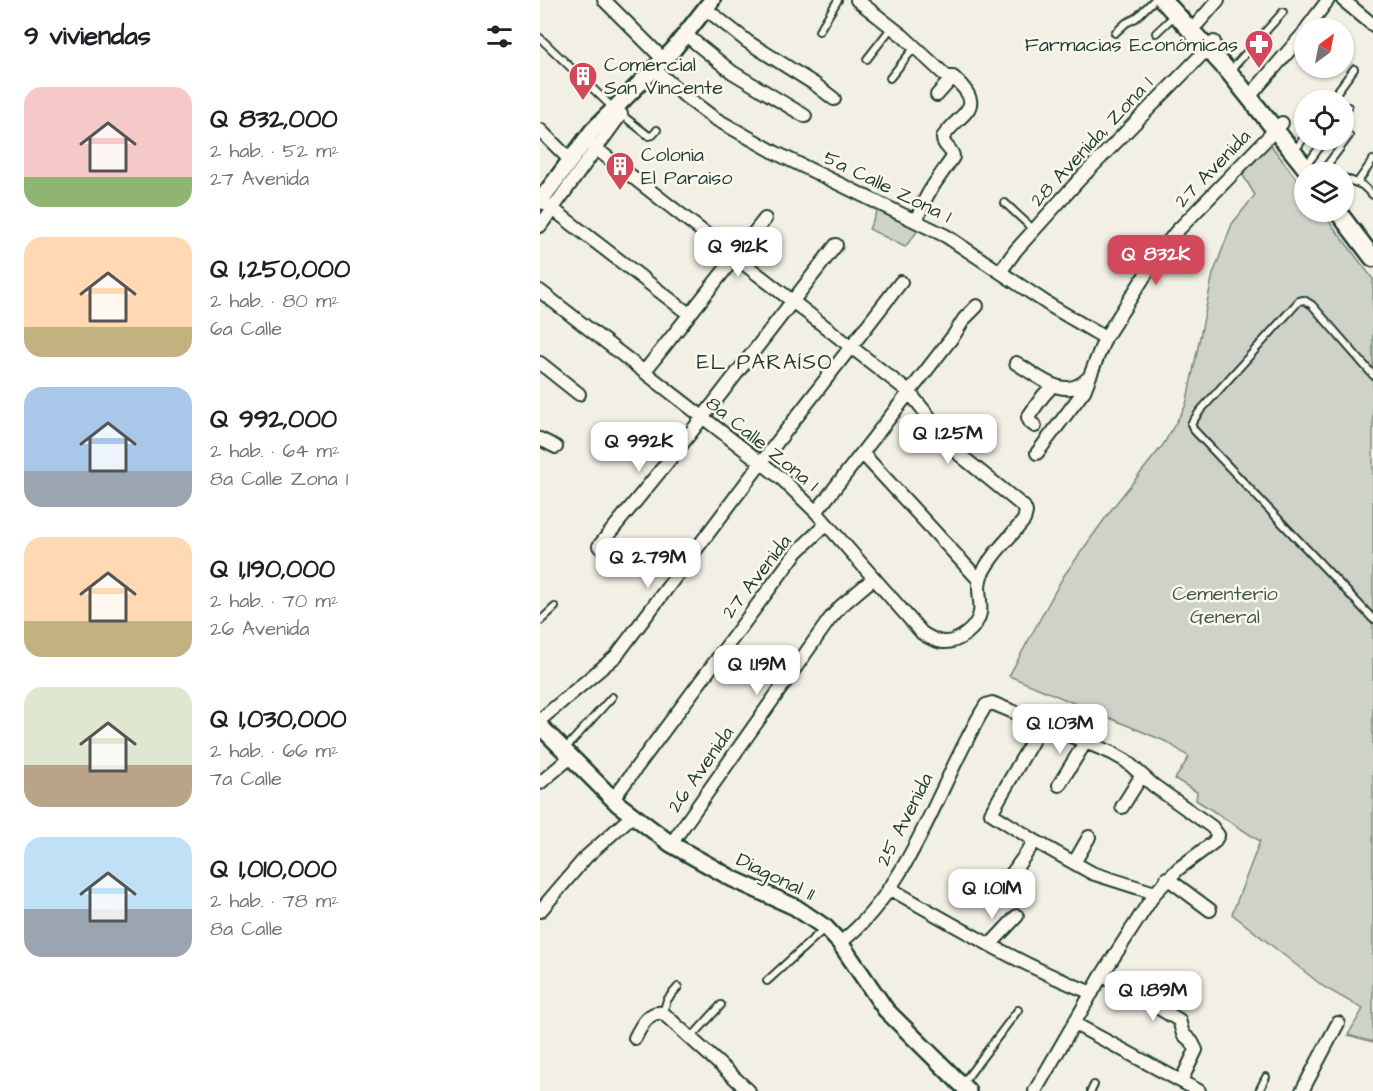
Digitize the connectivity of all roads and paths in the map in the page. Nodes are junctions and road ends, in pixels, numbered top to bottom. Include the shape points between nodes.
1 (604, 0) edge
2 (838, 0) edge
3 (857, 0) edge
4 (1154, 0) edge
5 (1163, 0) edge
6 (1218, 0) edge
7 (1328, 0) edge
8 (1343, 0) edge
9 (709, 4) edge
10 (1176, 7) edge
11 (1283, 12) dead end
12 (1315, 18) edge
13 (1198, 23) junction
14 (1373, 26) edge
15 (892, 27) junction
16 (819, 31) dead end
17 (1114, 33) dead end
18 (1156, 33) dead end
19 (686, 35) junction
20 (540, 38) edge
21 (1210, 45) junction
22 (1294, 45) edge
23 (914, 48) junction
24 (867, 59) dead end
25 (659, 64) junction
26 (1232, 69) junction
27 (890, 78) dead end
28 (958, 81) junction
29 (1252, 93) junction
30 (937, 95) dead end
31 (834, 99) dead end
32 (617, 111) junction
33 (805, 116) dead end
34 (1279, 126) junction
35 (540, 130) edge
36 (657, 130) dead end
37 (1294, 135) edge
38 (591, 144) junction
39 (1335, 150) edge
40 (570, 160) junction
41 (1373, 160) edge
42 (1310, 162) edge
43 (1323, 162) edge
44 (1354, 182) edge
45 (1357, 183) junction
46 (1373, 195) edge
47 (544, 203) edge
48 (1005, 203) dead end
49 (1354, 217) edge
50 (765, 219) dead end
51 (917, 221) junction
52 (1346, 222) edge
53 (540, 226) edge
54 (1034, 230) junction
55 (1373, 243) edge
56 (836, 245) dead end
57 (735, 256) junction
58 (1373, 258) edge
59 (1000, 272) junction
60 (902, 282) dead end
61 (540, 291) edge
62 (793, 302) junction
63 (977, 306) dead end
64 (689, 314) junction
65 (1105, 338) junction
66 (851, 347) junction
67 (540, 363) edge
68 (1016, 363) dead end
69 (644, 372) junction
70 (1373, 375) edge
71 (1087, 379) junction
72 (1053, 385) junction
73 (909, 392) junction
74 (579, 394) dead end
75 (702, 418) junction
76 (1035, 426) dead end
77 (540, 439) edge
78 (556, 447) dead end
79 (862, 453) junction
80 (1037, 453) dead end
81 (760, 463) junction
82 (816, 512) junction
83 (826, 524) junction
84 (599, 546) dead end
85 (874, 578) junction
86 (980, 581) junction
87 (555, 606) dead end
88 (1373, 619) edge
89 (540, 621) edge
90 (612, 697) dead end
91 (540, 720) edge
92 (1042, 724) junction
93 (540, 726) edge
94 (1086, 741) junction
95 (568, 752) junction
96 (1142, 775) junction
97 (540, 783) edge
98 (1059, 785) dead end
99 (613, 799) junction
100 (1122, 807) dead end
101 (632, 816) junction
102 (1089, 837) dead end
103 (1035, 841) junction
104 (671, 844) junction
105 (1074, 863) junction
106 (1011, 875) dead end
107 (1167, 879) junction
108 (888, 888) junction
109 (1155, 893) junction
110 (1210, 910) dead end
111 (540, 911) edge
112 (1017, 916) dead end
113 (826, 928) junction
114 (840, 943) junction
115 (990, 945) junction
116 (1102, 975) junction
117 (767, 981) dead end
118 (678, 987) dead end
119 (1092, 993) junction
120 (721, 1005) dead end
121 (1018, 1010) dead end
122 (663, 1013) junction
123 (1338, 1023) dead end
124 (1075, 1024) junction
125 (635, 1038) dead end
126 (690, 1039) junction
127 (1266, 1077) dead end
128 (1180, 1081) junction
129 (965, 1088) edge
130 (749, 1091) edge
131 (1035, 1091) edge
132 (1199, 1091) edge
133 (1258, 1091) edge
134 (1302, 1091) edge

1 - 25 street, 5a Calle Zona 1
2 - 16 lane
3 - 15 street
4 - 17 lane
5 - 10 main road
6 - 13 street
7 - 12 street
8 - 14 street
9 - 19 street
9 - 31 street via 747,42
10 - 13 main road
10 - 18 lane
10 - 21 main road
11 - 26 lane
13 - 21 main road
15 - 23 street
15 - 24 lane
19 - 25 street
19 - 33 street via 739,77
20 - 32 lane
21 - 26 main road
21 - 54 street, 28 Avenida, Zona 1
22 - 29 street
23 - 27 lane
23 - 28 street via 947,77
25 - 32 street
25 - 51 street, 5a Calle Zona 1 via 700,108 734,130
26 - 29 main road
28 - 30 street
28 - 51 street via 970,97 969,107 945,135 943,140 953,157 932,187
29 - 34 main road
32 - 36 lane via 649,136
32 - 38 street
34 - 37 main road
34 - 42 main road
34 - 65 street, 27 Avenida via 1176,232
35 - 40 street
38 - 40 street
38 - 47 street
38 - 57 street
39 - 43 lane
40 - 47 street
41 - 45 lane
44 - 45 lane
45 - 46 lane
47 - 53 street
47 - 64 street
48 - 54 lane
49 - 55 main road
50 - 57 street
51 - 59 street, 5a Calle Zona 1 via 959,243
52 - 58 main road
54 - 59 street, 28 Avenida, Zona 1
56 - 62 street
57 - 62 street
57 - 64 street
59 - 65 street, 5a Calle Zona 1
60 - 66 street
61 - 69 street, 8a Calle Zona 1
62 - 66 street
62 - 75 street
63 - 73 street
64 - 69 street
65 - 71 street, 27 Avenida
66 - 73 street
66 - 81 street
67 - 74 street
68 - 72 street
69 - 75 street, 8a Calle Zona 1
70 - 88 lane via 1304,300 1191,424
71 - 72 street via 1072,389
71 - 80 street, 27 Avenida via 1080,398
72 - 76 street via 1028,417
73 - 79 street
73 - 86 street via 952,447 1026,512
75 - 81 street, 8a Calle Zona 1
75 - 84 street
77 - 78 street
79 - 82 street
79 - 86 street
81 - 82 street, 8a Calle Zona 1
81 - 91 street via 616,656
82 - 83 street, 8a Calle Zona 1
83 - 85 street, 8a Calle Zona 1
83 - 99 street, 27 Avenida via 796,553
85 - 86 street, 8a Calle Zona 1 via 922,633 943,642 967,634 979,618
85 - 104 street, 26 Avenida via 834,614
87 - 89 lane
90 - 95 lane
92 - 94 street
92 - 103 street via 991,813
92 - 108 street, 25 Avenida via 989,703 966,738 916,844
93 - 95 street, Diagonal 11
94 - 96 street via 1126,761
94 - 98 street
95 - 97 street
95 - 99 street, Diagonal 11
96 - 100 street
96 - 107 street via 1218,835
99 - 101 street, Diagonal 11
101 - 104 street, Diagonal 11
101 - 111 street via 586,857
102 - 105 street
103 - 105 street
103 - 106 street
104 - 113 street, Diagonal 11 via 733,879 795,907
105 - 109 street via 1101,877
107 - 109 street
107 - 110 street
108 - 114 street, 25 Avenida
108 - 115 street
109 - 116 street
112 - 115 street
113 - 114 street, Diagonal 11
113 - 117 lane
114 - 129 street, Diagonal 11 via 886,1010
115 - 119 street
116 - 119 street
116 - 128 street via 1179,1020 1183,1034 1196,1050
118 - 122 lane via 667,1000
119 - 124 street
120 - 126 lane
121 - 129 lane
122 - 125 street via 651,1015
122 - 126 street
123 - 134 street
124 - 128 street
124 - 131 street
126 - 130 street
127 - 133 lane
128 - 132 street

